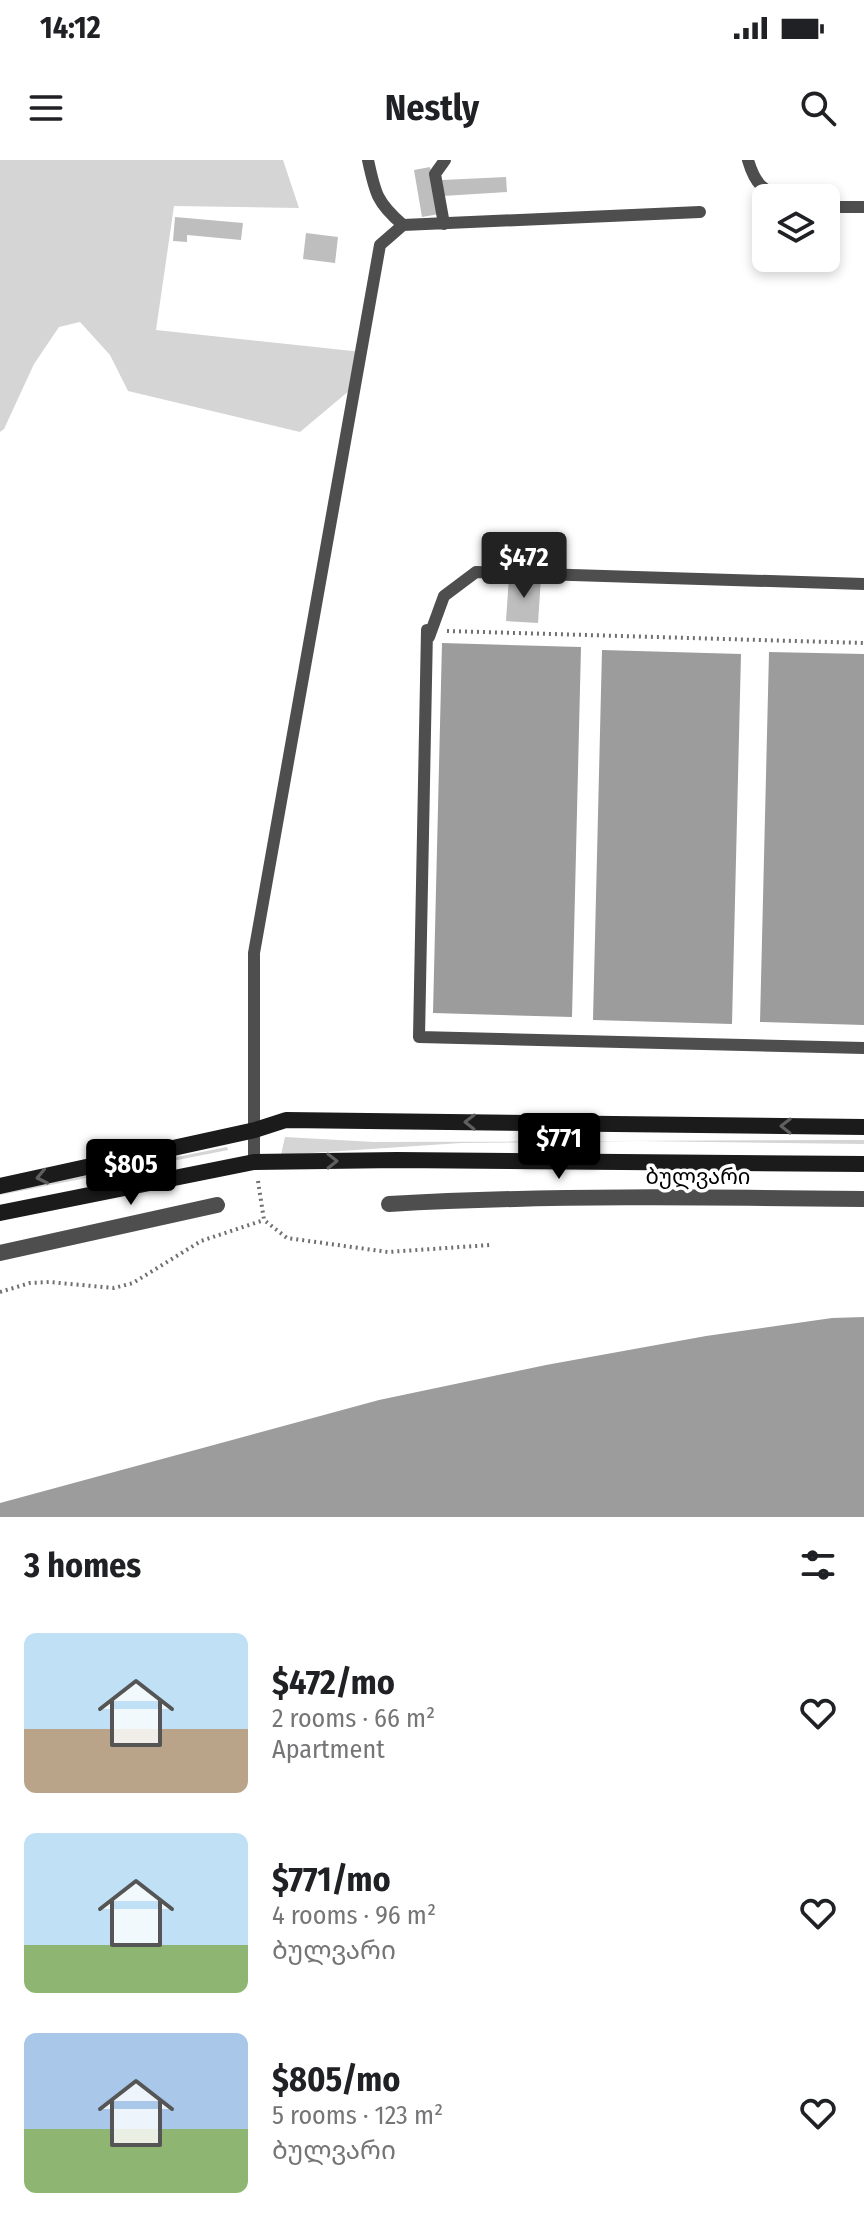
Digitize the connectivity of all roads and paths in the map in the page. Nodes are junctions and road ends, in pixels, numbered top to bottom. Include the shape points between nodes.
1 (368, 160) edge
2 (445, 160) edge
3 (748, 160) edge
4 (759, 184) edge
5 (840, 207) edge
6 (864, 207) edge
7 (700, 212) dead end
8 (444, 224) junction
9 (403, 225) junction
10 (864, 584) edge
11 (427, 630) junction
12 (864, 643) edge
13 (864, 1048) edge
14 (864, 1127) edge
15 (255, 1130) junction
16 (254, 1162) junction
17 (864, 1164) edge
18 (0, 1186) edge
19 (864, 1199) edge
20 (389, 1204) dead end
21 (217, 1205) dead end
22 (0, 1213) edge
23 (264, 1220) junction
24 (490, 1245) dead end
25 (0, 1253) edge
26 (0, 1292) edge

1 - 9 lane via 384,209
2 - 8 lane via 435,174
3 - 4 lane
5 - 6 lane
7 - 8 lane
8 - 9 lane
9 - 15 lane via 380,245 254,953
10 - 11 lane via 476,572 444,596 429,637
11 - 12 path
11 - 13 lane via 419,1037
14 -> 15 street via 286,1120
15 - 16 lane
15 -> 18 street
16 -> 17 street
16 - 22 street
16 - 23 path
19 - 20 street, ბულვარი
21 - 25 street
23 - 24 path via 287,1238 388,1252
23 - 26 path via 201,1241 133,1283 114,1288 30,1283

